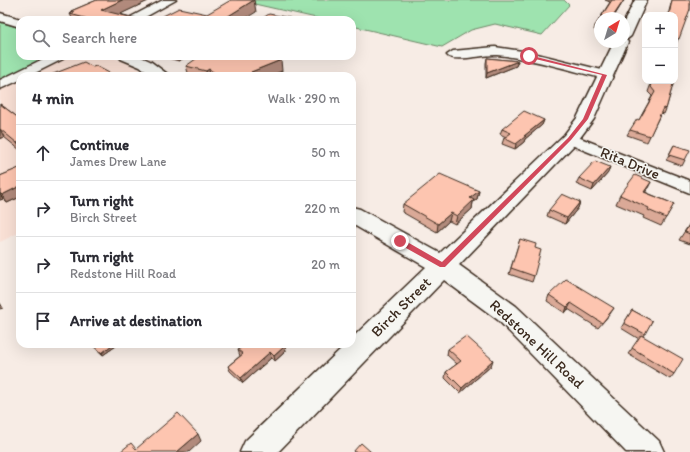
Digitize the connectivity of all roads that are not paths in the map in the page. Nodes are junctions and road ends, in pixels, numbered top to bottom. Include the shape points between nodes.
1 (171, 0) edge
2 (641, 0) edge
3 (139, 16) edge
4 (0, 17) edge
5 (16, 22) edge
6 (630, 23) edge
7 (618, 48) edge
8 (453, 55) dead end
9 (51, 60) edge
10 (136, 60) edge
11 (26, 72) edge
12 (156, 72) edge
13 (605, 75) junction
14 (16, 77) edge
15 (0, 85) edge
16 (570, 139) junction
17 (690, 187) edge
18 (356, 216) edge
19 (442, 265) junction
20 (256, 452) edge
21 (648, 452) edge

1 - 3 street
2 - 6 main road
4 - 5 main road
7 - 13 main road, Birch Street
8 - 13 street via 495,51 529,56
9 - 11 street
10 - 12 main road
13 - 16 main road, Birch Street via 585,119
14 - 15 street
16 - 17 street, Rita Drive
16 - 19 main road, Birch Street
18 - 19 main road, Redstone Hill Road
19 - 20 main road, Birch Street
19 - 21 main road, Redstone Hill Road via 507,313

